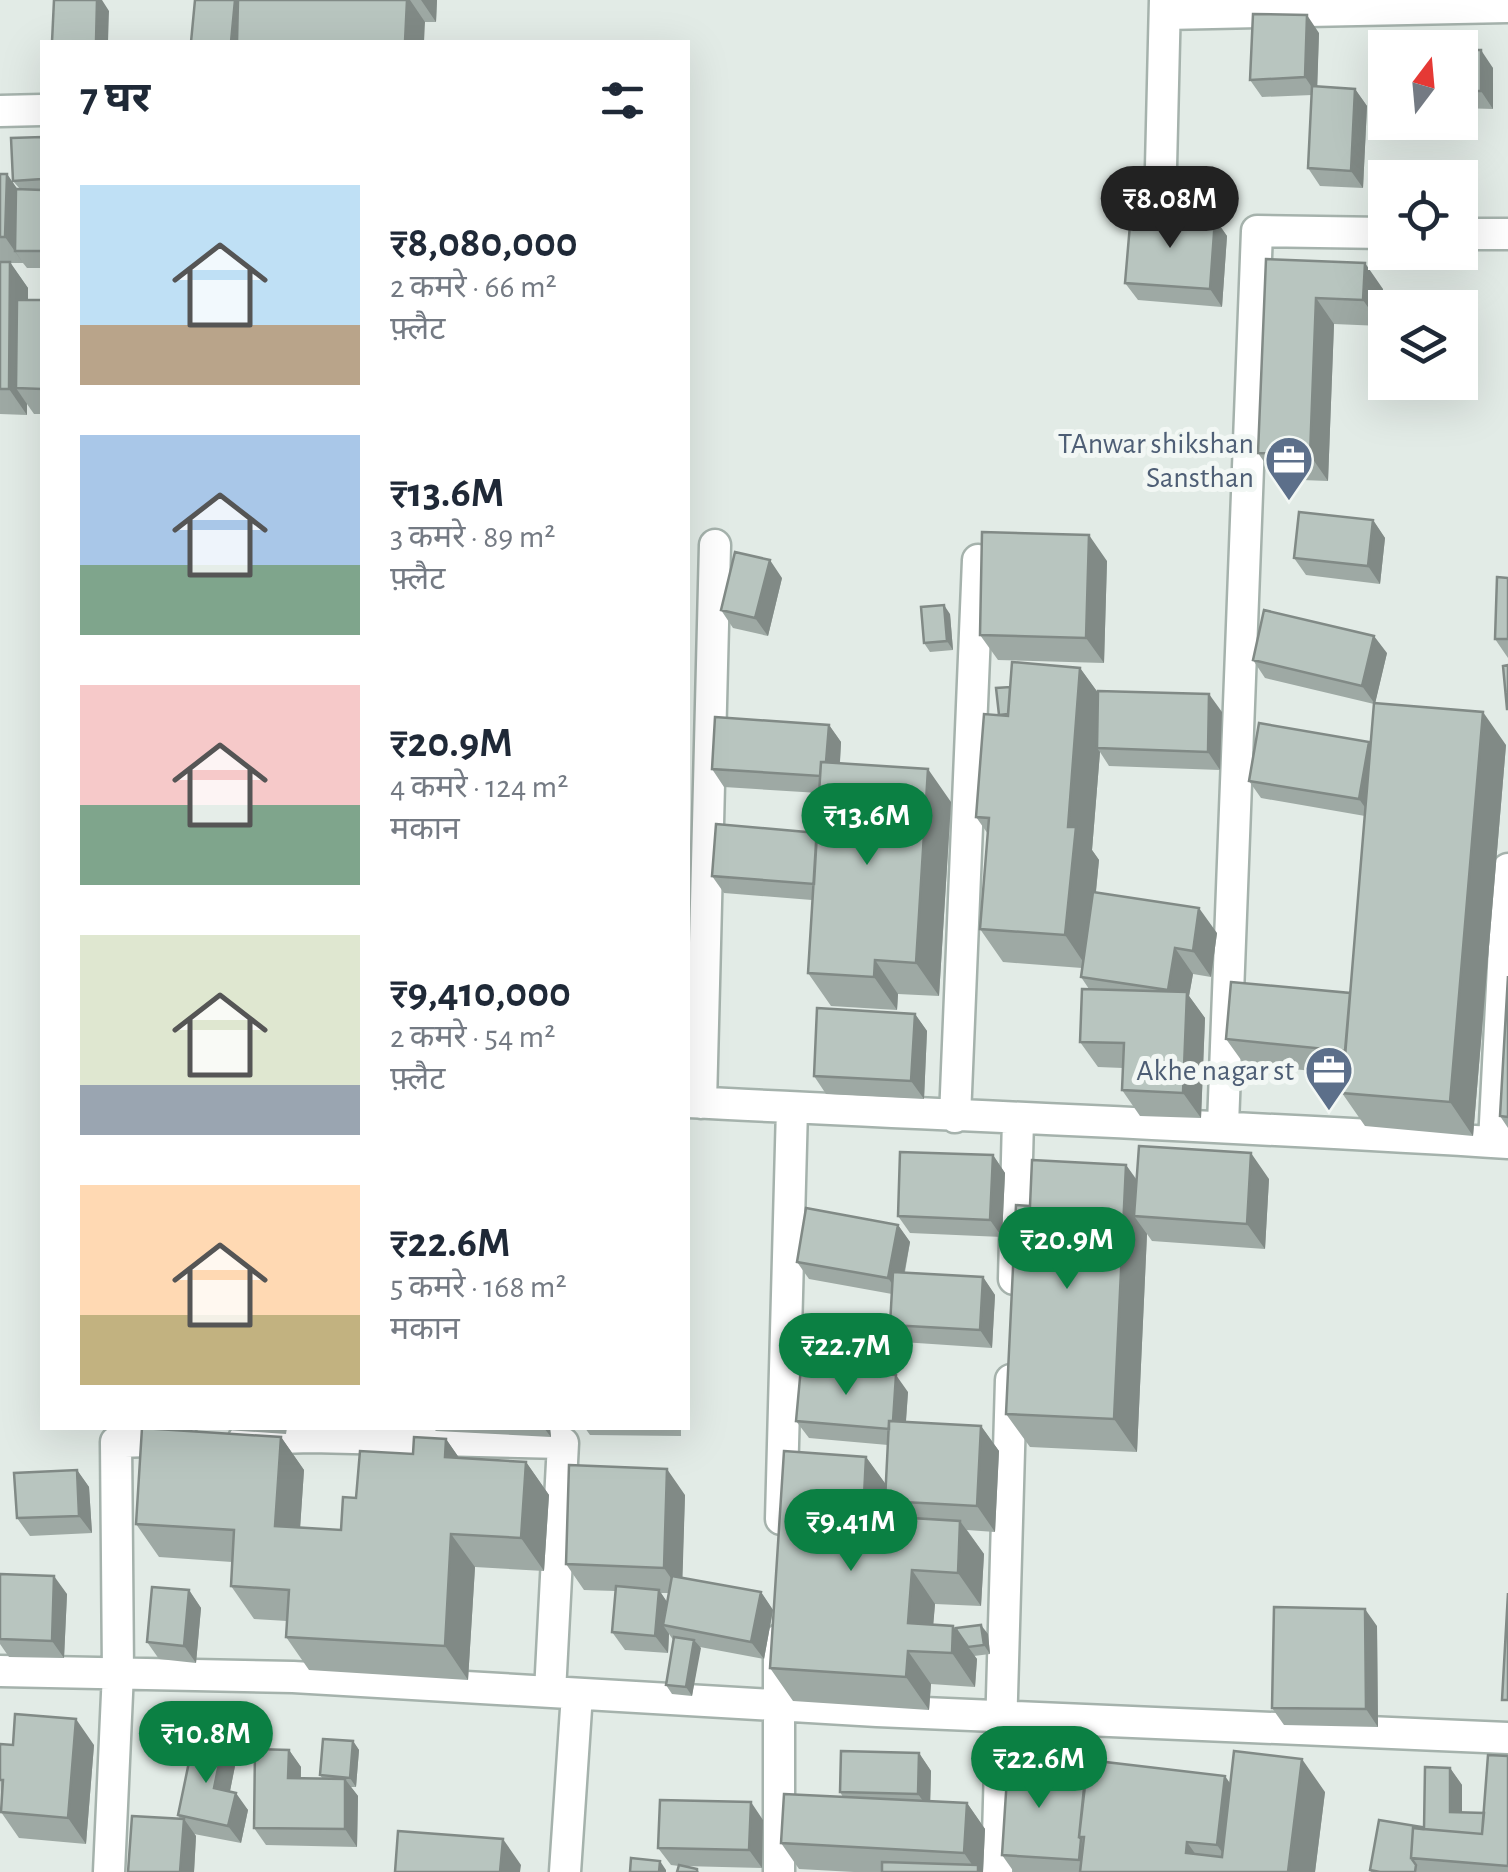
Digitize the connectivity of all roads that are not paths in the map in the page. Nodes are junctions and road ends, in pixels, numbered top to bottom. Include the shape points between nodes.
1 (1165, 7) edge
2 (1508, 7) edge
3 (40, 110) edge
4 (0, 111) edge
5 (1161, 167) dead end
6 (1368, 233) edge
7 (1478, 234) edge
8 (1508, 234) edge
9 (715, 545) dead end
10 (978, 560) edge
11 (1508, 869) edge
12 (694, 1103) edge
13 (792, 1108) junction
14 (955, 1117) junction
15 (1018, 1119) junction
16 (1224, 1126) junction
17 (1501, 1143) edge
18 (1013, 1318) edge
19 (1012, 1357) edge
20 (311, 1432) edge
21 (563, 1435) edge
22 (781, 1548) edge
23 (780, 1607) edge
24 (0, 1672) edge
25 (118, 1672) junction
26 (564, 1693) junction
27 (778, 1706) junction
28 (1003, 1714) junction
29 (1508, 1738) edge
30 (109, 1872) edge
31 (565, 1872) edge
32 (779, 1872) edge
33 (997, 1872) edge

1 - 2 street
1 - 5 street
3 - 4 street
6 - 16 street via 1257,231
7 - 8 street
9 - 12 street
10 - 14 street
11 - 17 street
12 - 13 street
13 - 14 street
13 - 22 street
14 - 15 street
15 - 16 street
15 - 18 street
16 - 17 street
19 - 28 street
20 - 21 street
20 - 25 street via 116,1442
21 - 26 street
23 - 27 street
24 - 25 street
25 - 26 street
25 - 30 street
26 - 27 street
26 - 31 street
27 - 28 street
27 - 32 street
28 - 29 street
28 - 33 street

